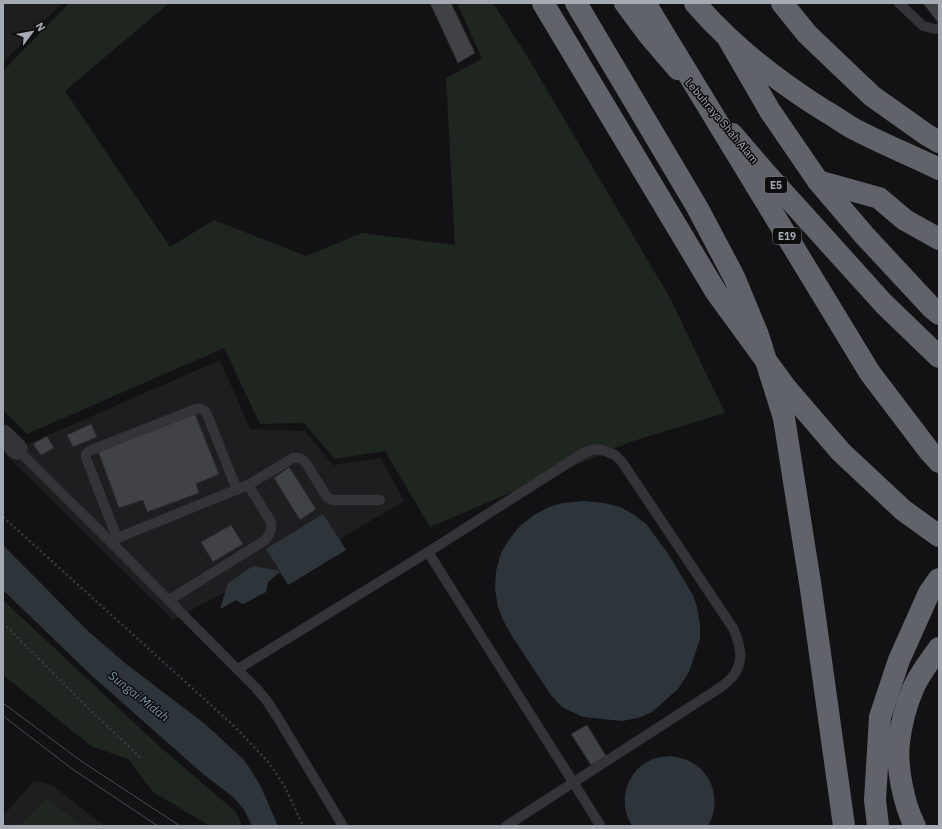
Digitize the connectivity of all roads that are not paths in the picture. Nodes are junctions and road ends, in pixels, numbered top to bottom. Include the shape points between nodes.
1 (543, 3) edge
2 (576, 3) edge
3 (625, 3) edge
4 (645, 3) edge
5 (695, 3) edge
6 (707, 3) edge
7 (782, 3) edge
8 (898, 3) edge
9 (939, 28) edge
10 (939, 142) edge
11 (939, 169) edge
12 (818, 181) junction
13 (939, 238) edge
14 (939, 314) edge
15 (939, 358) edge
16 (10, 442) edge
17 (939, 462) edge
18 (248, 485) junction
19 (237, 490) junction
20 (380, 500) dead end
21 (939, 536) edge
22 (113, 539) junction
23 (428, 552) junction
24 (939, 579) edge
25 (169, 600) junction
26 (939, 648) edge
27 (238, 669) junction
28 (574, 782) junction
29 (600, 825) edge
30 (343, 826) edge
31 (506, 826) edge
32 (844, 826) edge
33 (878, 826) edge
34 (915, 826) edge

1 - 21 highway, bridge via 716,292 786,388 841,452 903,510
2 - 32 highway via 698,207 734,277 758,335 784,418 810,581
3 - 15 highway, Lebuhraya Shah Alam / E5 via 648,34 763,170 884,304
4 - 17 highway, E19, bridge via 870,373
5 - 11 highway, bridge via 750,58 810,102 856,130
6 - 12 highway via 770,111
7 - 10 highway via 807,34 872,96
8 - 9 lane via 923,26
12 - 13 highway via 879,198 904,220
12 - 14 highway via 865,236
16 - 22 lane
18 - 19 lane
18 - 20 lane via 298,457 306,463 327,497 332,500
18 - 25 lane via 270,520 271,529 267,538
19 - 22 lane
19 - 22 lane via 206,412 200,408 89,451 86,458
22 - 25 lane
23 - 27 lane
23 - 28 lane
23 - 28 lane via 585,452 595,449 605,451 615,455 622,462 733,628 741,655 739,666 733,676 721,687
24 - 33 highway via 929,593 899,660 880,717 875,800
25 - 27 lane
26 - 34 highway via 913,689 899,743 899,770 904,795
27 - 30 lane via 271,707
28 - 29 lane
28 - 31 lane

